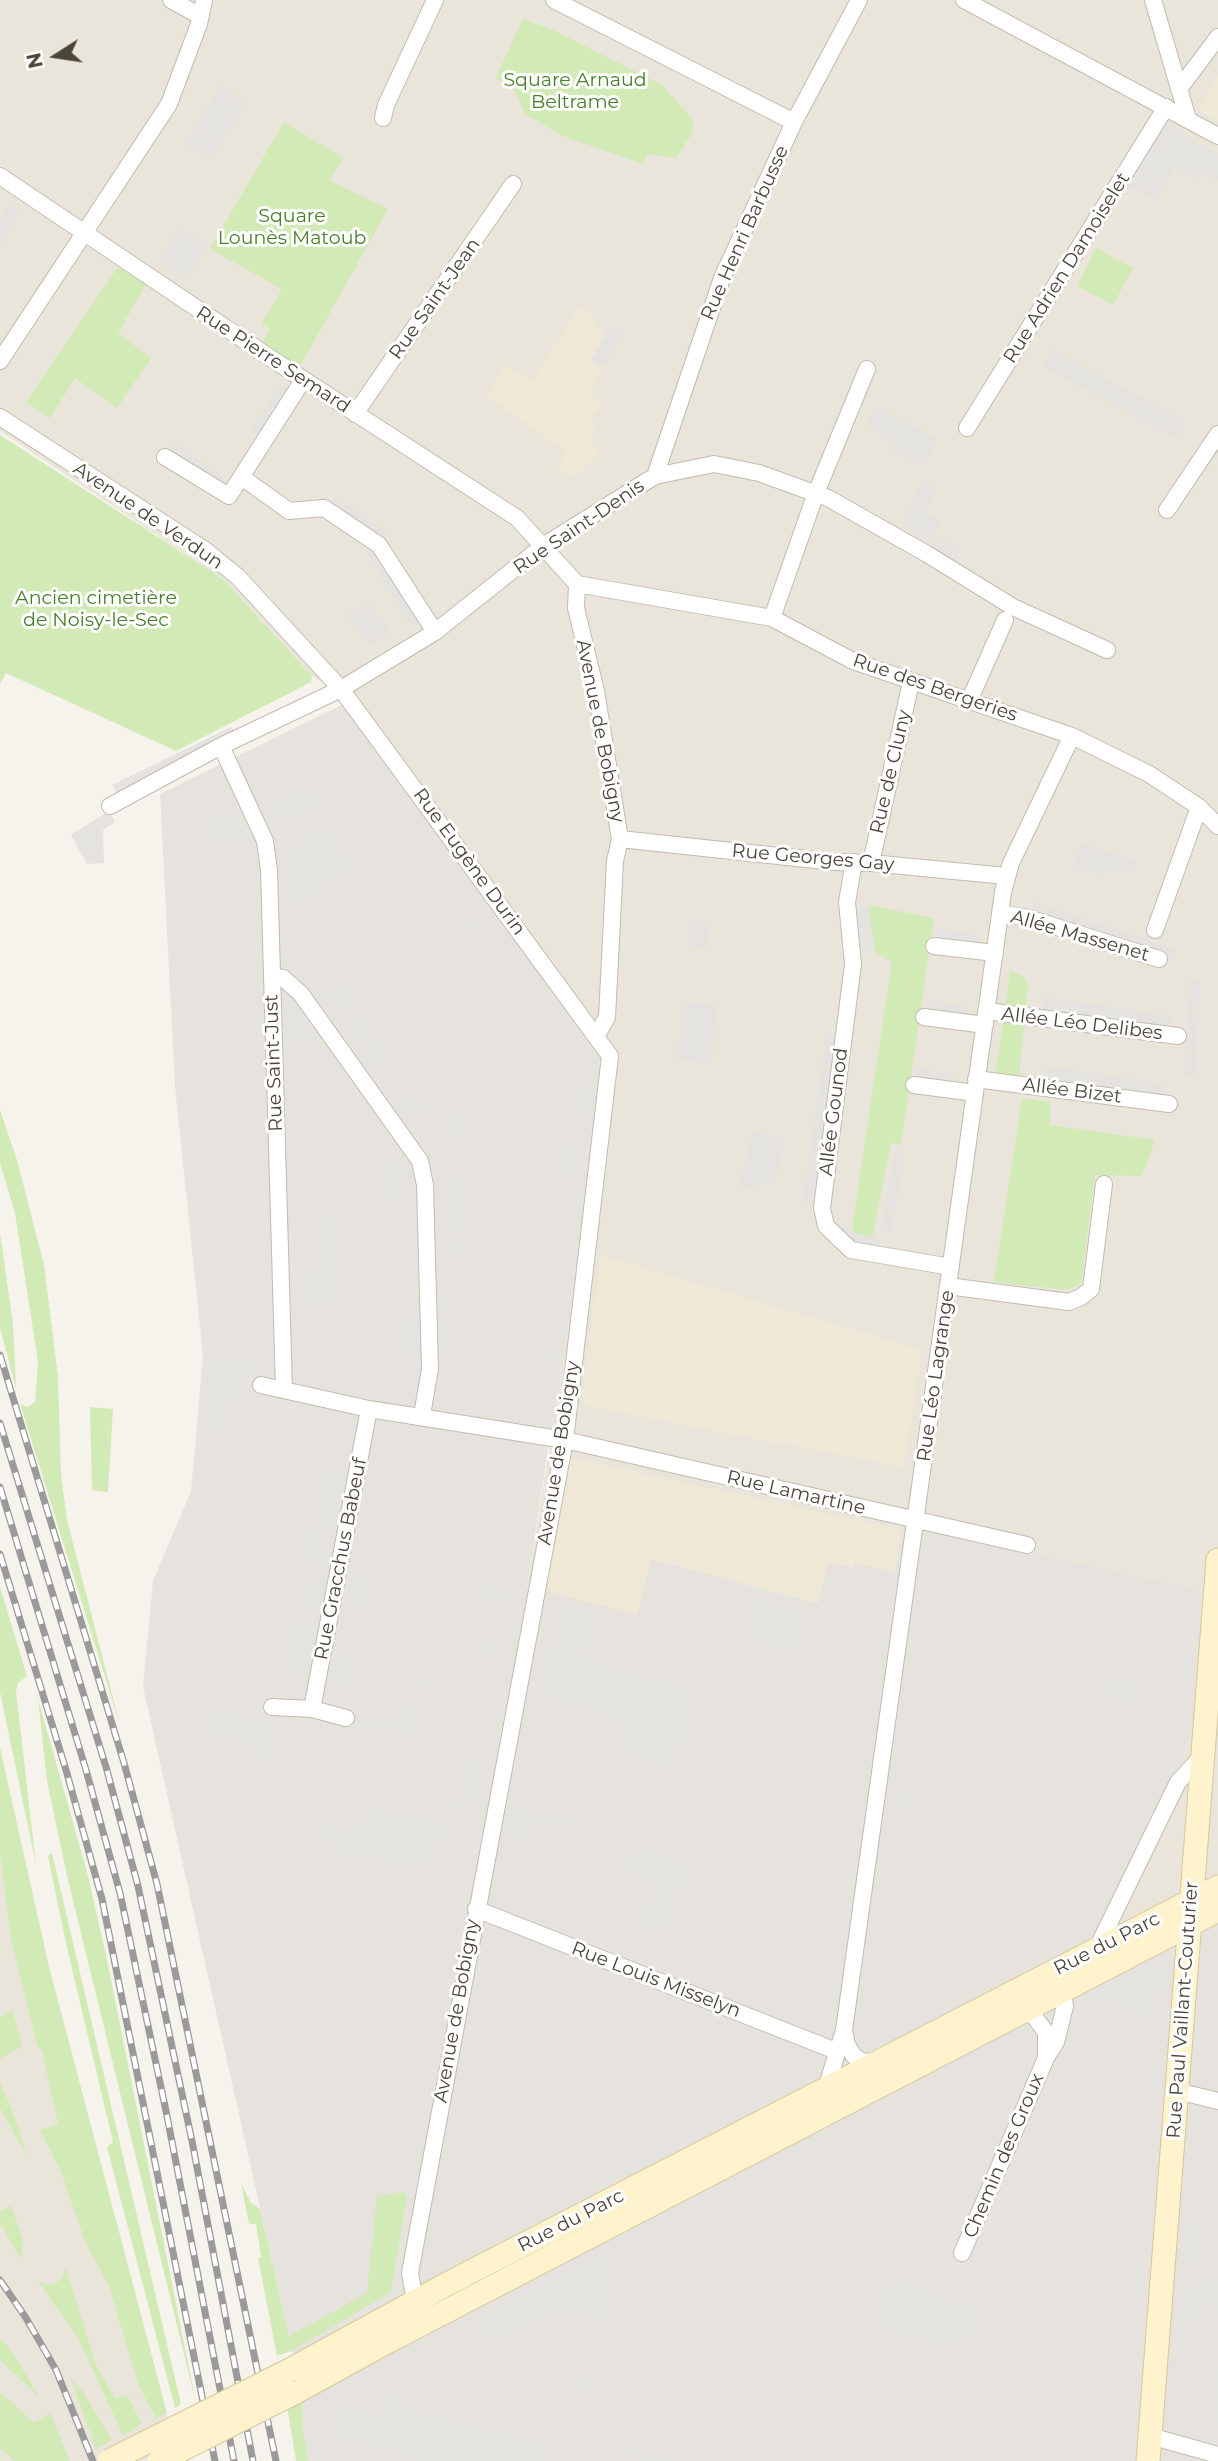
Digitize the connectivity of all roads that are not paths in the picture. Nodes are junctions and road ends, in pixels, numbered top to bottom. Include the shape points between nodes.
1 (171, 0) edge
2 (435, 0) edge
3 (554, 0) edge
4 (859, 0) edge
5 (964, 0) edge
6 (1153, 0) edge
7 (202, 8) edge
8 (1218, 37) edge
9 (1179, 89) junction
10 (1166, 107) junction
11 (383, 118) dead end
12 (1188, 119) junction
13 (794, 122) junction
14 (1218, 136) edge
15 (0, 176) edge
16 (513, 184) dead end
17 (85, 233) junction
18 (0, 361) edge
19 (867, 369) dead end
20 (303, 380) junction
21 (355, 414) junction
22 (0, 417) edge
23 (967, 428) dead end
24 (1218, 434) edge
25 (165, 457) dead end
26 (654, 476) junction
27 (243, 478) junction
28 (816, 493) junction
29 (1167, 510) dead end
30 (543, 546) junction
31 (577, 584) junction
32 (772, 618) junction
33 (1005, 621) dead end
34 (435, 632) junction
35 (1107, 650) dead end
36 (911, 681) junction
37 (341, 689) junction
38 (970, 699) junction
39 (1072, 736) junction
40 (220, 746) junction
41 (110, 806) dead end
42 (1199, 807) junction
43 (1218, 813) edge
44 (1218, 826) edge
45 (620, 839) junction
46 (854, 862) junction
47 (871, 863) junction
48 (1006, 876) junction
49 (1000, 913) junction
50 (1155, 930) dead end
51 (934, 946) dead end
52 (995, 953) junction
53 (1159, 959) dead end
54 (272, 977) junction
55 (924, 1017) dead end
56 (986, 1018) junction
57 (597, 1035) junction
58 (1178, 1036) dead end
59 (914, 1085) dead end
60 (976, 1086) junction
61 (1169, 1104) dead end
62 (1104, 1184) dead end
63 (951, 1267) junction
64 (948, 1286) junction
65 (261, 1385) dead end
66 (284, 1389) junction
67 (369, 1409) junction
68 (422, 1415) junction
69 (565, 1440) junction
70 (915, 1521) junction
71 (1027, 1545) dead end
72 (1218, 1560) edge
73 (272, 1707) dead end
74 (312, 1709) junction
75 (346, 1718) dead end
76 (1203, 1754) junction
77 (1218, 1887) edge
78 (1191, 1902) junction
79 (476, 1909) junction
80 (1218, 1910) edge
81 (1188, 1927) junction
82 (1097, 1948) junction
83 (1034, 1981) junction
84 (1063, 1993) junction
85 (1036, 2017) junction
86 (1063, 2020) junction
87 (844, 2029) junction
88 (836, 2051) junction
89 (1046, 2058) junction
90 (880, 2061) junction
91 (825, 2089) junction
92 (1177, 2091) junction
93 (1218, 2101) edge
94 (962, 2253) dead end
95 (415, 2301) junction
96 (426, 2322) junction
97 (381, 2332) junction
98 (1150, 2436) junction
99 (1218, 2455) edge
100 (109, 2461) edge
101 (159, 2461) edge
102 (1148, 2461) edge

1 - 7 street
2 - 11 street
3 - 13 street
4 - 13 street, Rue Henri Barbusse
5 - 10 street
6 - 9 street
7 - 17 street via 169,104
8 - 9 street
9 - 12 street
10 - 12 street
10 - 23 street, Rue Adrien Damoiselet
12 - 14 street
13 - 26 street, Rue Henri Barbusse via 722,278
15 - 17 street, Rue Pierre Semard
16 - 21 street, Rue Saint-Jean
17 - 18 street
17 - 20 street, Rue Pierre Semard
19 - 28 street
20 - 21 street, Rue Pierre Semard
20 - 27 street
21 - 30 street, Rue Pierre Semard via 517,518
22 - 37 street, Avenue de Verdun via 205,550 238,577
24 - 29 street
25 - 27 street via 229,496
26 - 28 street, Rue Saint-Denis via 714,464 759,473
26 - 30 street, Rue Saint-Denis
27 - 34 street via 289,511 324,508 379,545
28 - 32 street
28 - 35 street, Rue Saint-Denis via 1013,607
30 - 31 street, Rue Pierre Semard
30 - 34 street, Rue Saint-Denis
31 - 32 street, Rue des Bergeries
31 - 45 street, Avenue de Bobigny via 576,608 596,691
32 - 36 street, Rue des Bergeries via 853,661
33 - 38 street
34 - 37 street, Rue Saint-Denis
36 - 38 street, Rue des Bergeries
36 - 47 street, Rue de Cluny
37 - 40 street, Rue Saint-Denis
37 - 57 street, Rue Eugène Durin
38 - 39 street, Rue des Bergeries
39 - 42 street, Rue des Bergeries via 1149,774
39 - 48 street, Rue Léo Lagrange
40 - 41 street, Rue Saint-Denis
40 - 54 street, Rue Saint-Just via 265,841
42 - 43 street, Rue des Bergeries
42 - 44 street, Rue des Bergeries
42 - 50 street
45 - 46 street, Rue Georges Gay
45 - 57 street, Avenue de Bobigny via 608,1014
46 - 47 street, Rue Georges Gay
46 - 63 street, Allée Gounod via 847,902 853,964 822,1208 826,1226 851,1250
47 - 48 street, Rue Georges Gay
48 - 49 street, Rue Léo Lagrange
49 - 52 street, Rue Léo Lagrange
49 - 53 street, Allée Massenet
51 - 52 street
52 - 56 street, Rue Léo Lagrange
54 - 66 street, Rue Saint-Just
54 - 68 street via 283,978 301,994 420,1161 425,1185 430,1369
55 - 56 street, Allée Léo Delibes
56 - 58 street, Allée Léo Delibes
56 - 60 street, Rue Léo Lagrange
57 - 69 street, Avenue de Bobigny via 610,1056 610,1078
59 - 60 street, Allée Bizet
60 - 61 street, Allée Bizet
60 - 63 street, Rue Léo Lagrange
62 - 64 street via 1091,1289 1081,1297 1069,1302
63 - 64 street, Rue Léo Lagrange
64 - 70 street, Rue Léo Lagrange
65 - 66 street
66 - 67 street
67 - 68 street
67 - 74 street, Rue Gracchus Babeuf
68 - 69 street
69 - 70 street, Rue Lamartine
69 - 79 street, Avenue de Bobigny
70 - 71 street, Rue Lamartine
70 - 87 street, Rue Léo Lagrange
72 - 76 main road, Rue Paul Vaillant-Couturier
73 - 74 street
74 - 75 street
76 - 78 main road, Rue Paul Vaillant-Couturier
76 - 82 street via 1178,1782
77 - 78 main road, Rue du Parc
78 - 81 main road, Rue Paul Vaillant-Couturier
78 - 82 main road, Rue du Parc
79 - 88 street, Rue Louis Misselyn
79 - 95 street, Avenue de Bobigny via 410,2273
80 - 81 main road, Rue du Parc
81 - 84 main road, Rue du Parc
81 - 92 main road, Rue Paul Vaillant-Couturier
82 - 83 main road, Rue du Parc
83 - 84 street, Rue du Parc via 1048,1981
83 - 85 street, Rue du Parc via 1028,1994
83 - 90 main road, Rue du Parc
84 - 85 main road, Rue du Parc
84 - 86 street, Chemin des Groux
85 - 86 street via 1056,2026
85 - 89 street, Chemin des Groux via 1048,2043
85 - 96 main road, Rue du Parc
86 - 89 street, Chemin des Groux
87 - 88 street, Rue Léo Lagrange
87 - 90 street via 854,2056 863,2062
88 - 91 street, Rue Léo Lagrange
89 - 94 street, Chemin des Groux
90 - 91 main road, Rue du Parc
91 - 95 main road, Rue du Parc
92 - 93 street
92 - 98 main road, Rue Paul Vaillant-Couturier
95 - 96 street, Avenue de Bobigny
95 - 97 main road, Rue du Parc
96 - 97 main road, Rue du Parc
97 - 100 main road, Rue du Parc, bridge via 290,2370
97 - 101 main road, Rue du Parc, bridge
98 - 99 street
98 - 102 main road, Rue Paul Vaillant-Couturier

